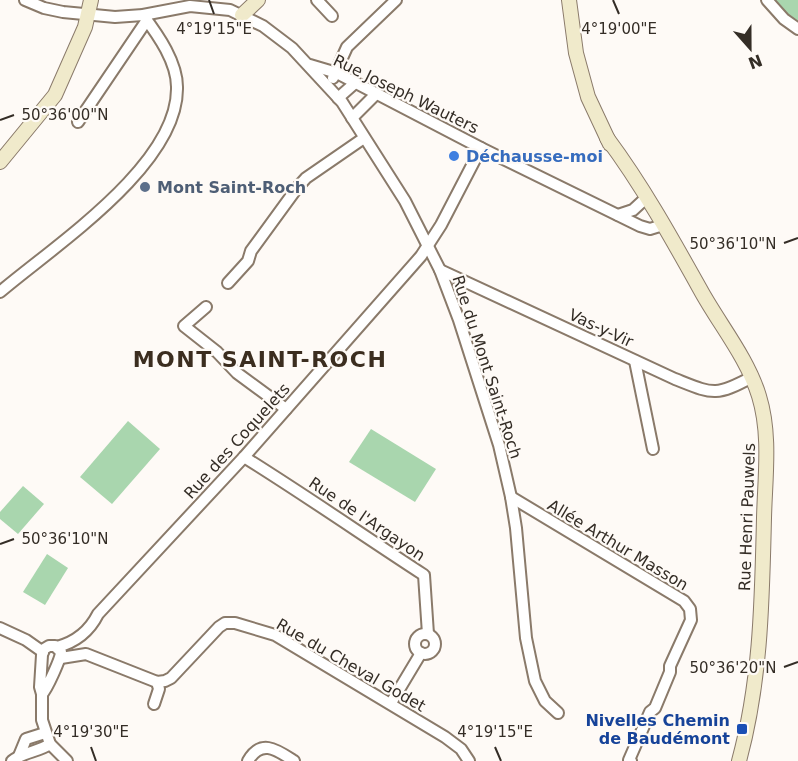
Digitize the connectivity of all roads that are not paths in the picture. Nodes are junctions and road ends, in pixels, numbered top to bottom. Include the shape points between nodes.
1 (26, 0) edge
2 (258, 0) edge
3 (317, 0) edge
4 (396, 0) edge
5 (569, 0) edge
6 (767, 0) edge
7 (45, 4) edge
8 (89, 7) edge
9 (242, 15) junction
10 (332, 16) dead end
11 (145, 17) junction
12 (798, 29) edge
13 (307, 62) junction
14 (337, 73) junction
15 (355, 83) junction
16 (327, 85) junction
17 (376, 94) junction
18 (338, 98) junction
19 (352, 118) junction
20 (78, 122) dead end
21 (364, 138) junction
22 (480, 148) junction
23 (0, 162) edge
24 (644, 199) junction
25 (618, 215) junction
26 (661, 226) junction
27 (428, 247) junction
28 (440, 270) junction
29 (228, 283) dead end
30 (0, 292) edge
31 (206, 307) dead end
32 (635, 361) junction
33 (752, 377) junction
34 (286, 409) junction
35 (654, 449) dead end
36 (244, 457) junction
37 (511, 497) junction
38 (0, 628) edge
39 (72, 642) junction
40 (86, 654) junction
41 (43, 655) junction
42 (58, 655) junction
43 (157, 682) junction
44 (42, 694) junction
45 (154, 704) dead end
46 (391, 704) junction
47 (558, 713) dead end
48 (45, 733) junction
49 (50, 744) junction
50 (15, 758) edge
51 (630, 760) edge
52 (67, 761) edge
53 (248, 761) edge
54 (294, 761) edge
55 (470, 761) edge
56 (739, 761) edge

1 - 7 street, Rue du Mont Saint-Roch
2 - 9 main road
3 - 10 street
4 - 14 street via 347,47
5 - 24 main road, Rue Henri Pauwels via 576,53 588,97 607,138
6 - 12 street
7 - 8 street, Rue du Mont Saint-Roch
8 - 11 street, Rue du Mont Saint-Roch via 115,17
8 - 23 main road via 85,27 56,95
9 - 11 street, Rue du Mont Saint-Roch via 190,6
9 - 13 street, Rue du Mont Saint-Roch via 276,34
11 - 20 street
11 - 30 street via 175,71 178,88 164,134 137,175 111,201
13 - 14 street, Rue Joseph Wauters
13 - 16 street, Rue du Mont Saint-Roch
14 - 15 street, Rue Joseph Wauters
14 - 16 street
15 - 17 street, Rue Joseph Wauters
15 - 18 street
16 - 18 street, Rue du Mont Saint-Roch
17 - 19 street
17 - 22 street, Rue Joseph Wauters
18 - 19 street, Rue du Mont Saint-Roch
19 - 21 street, Rue du Mont Saint-Roch
21 - 27 street, Rue du Mont Saint-Roch via 405,201
21 - 29 street via 302,183
22 - 25 street, Rue Joseph Wauters
22 - 27 street, Rue des Coquelets
24 - 25 street via 633,210
24 - 26 main road, Rue Henri Pauwels
25 - 26 street, Rue Joseph Wauters via 650,229
26 - 33 main road, Rue Henri Pauwels
27 - 28 street, Rue du Mont Saint-Roch
27 - 34 street, Rue des Coquelets
28 - 32 street, Vas-y-Vir
28 - 37 street, Rue du Mont Saint-Roch via 499,445
31 - 34 street via 184,326 237,373
32 - 33 street, Vas-y-Vir via 717,392
32 - 35 street
33 - 56 main road, Rue Henri Pauwels via 766,430 762,584 755,689
34 - 36 street, Rue des Coquelets
36 - 39 street, Rue des Coquelets via 98,614 89,629
36 - 46 street, Rue de l'Argayon via 424,575 428,634 415,639 415,647 421,653
37 - 47 street, Rue du Mont Saint-Roch via 526,638 535,681 545,701
37 - 51 street, Allée Arthur Masson via 684,601 690,609 691,620
38 - 41 street via 26,640
39 - 40 street via 81,644
39 - 42 street, Rue des Coquelets
40 - 42 street
40 - 43 street
41 - 42 street via 51,664
41 - 42 street via 49,646
41 - 44 street
42 - 44 street
43 - 45 street via 159,690
43 - 46 street, Rue du Cheval Godet via 171,678 219,627 235,622 275,635
44 - 48 street
46 - 55 street, Rue du Cheval Godet via 445,737
48 - 49 street
48 - 50 street via 26,739
49 - 50 street
49 - 52 street
53 - 54 street via 266,747

